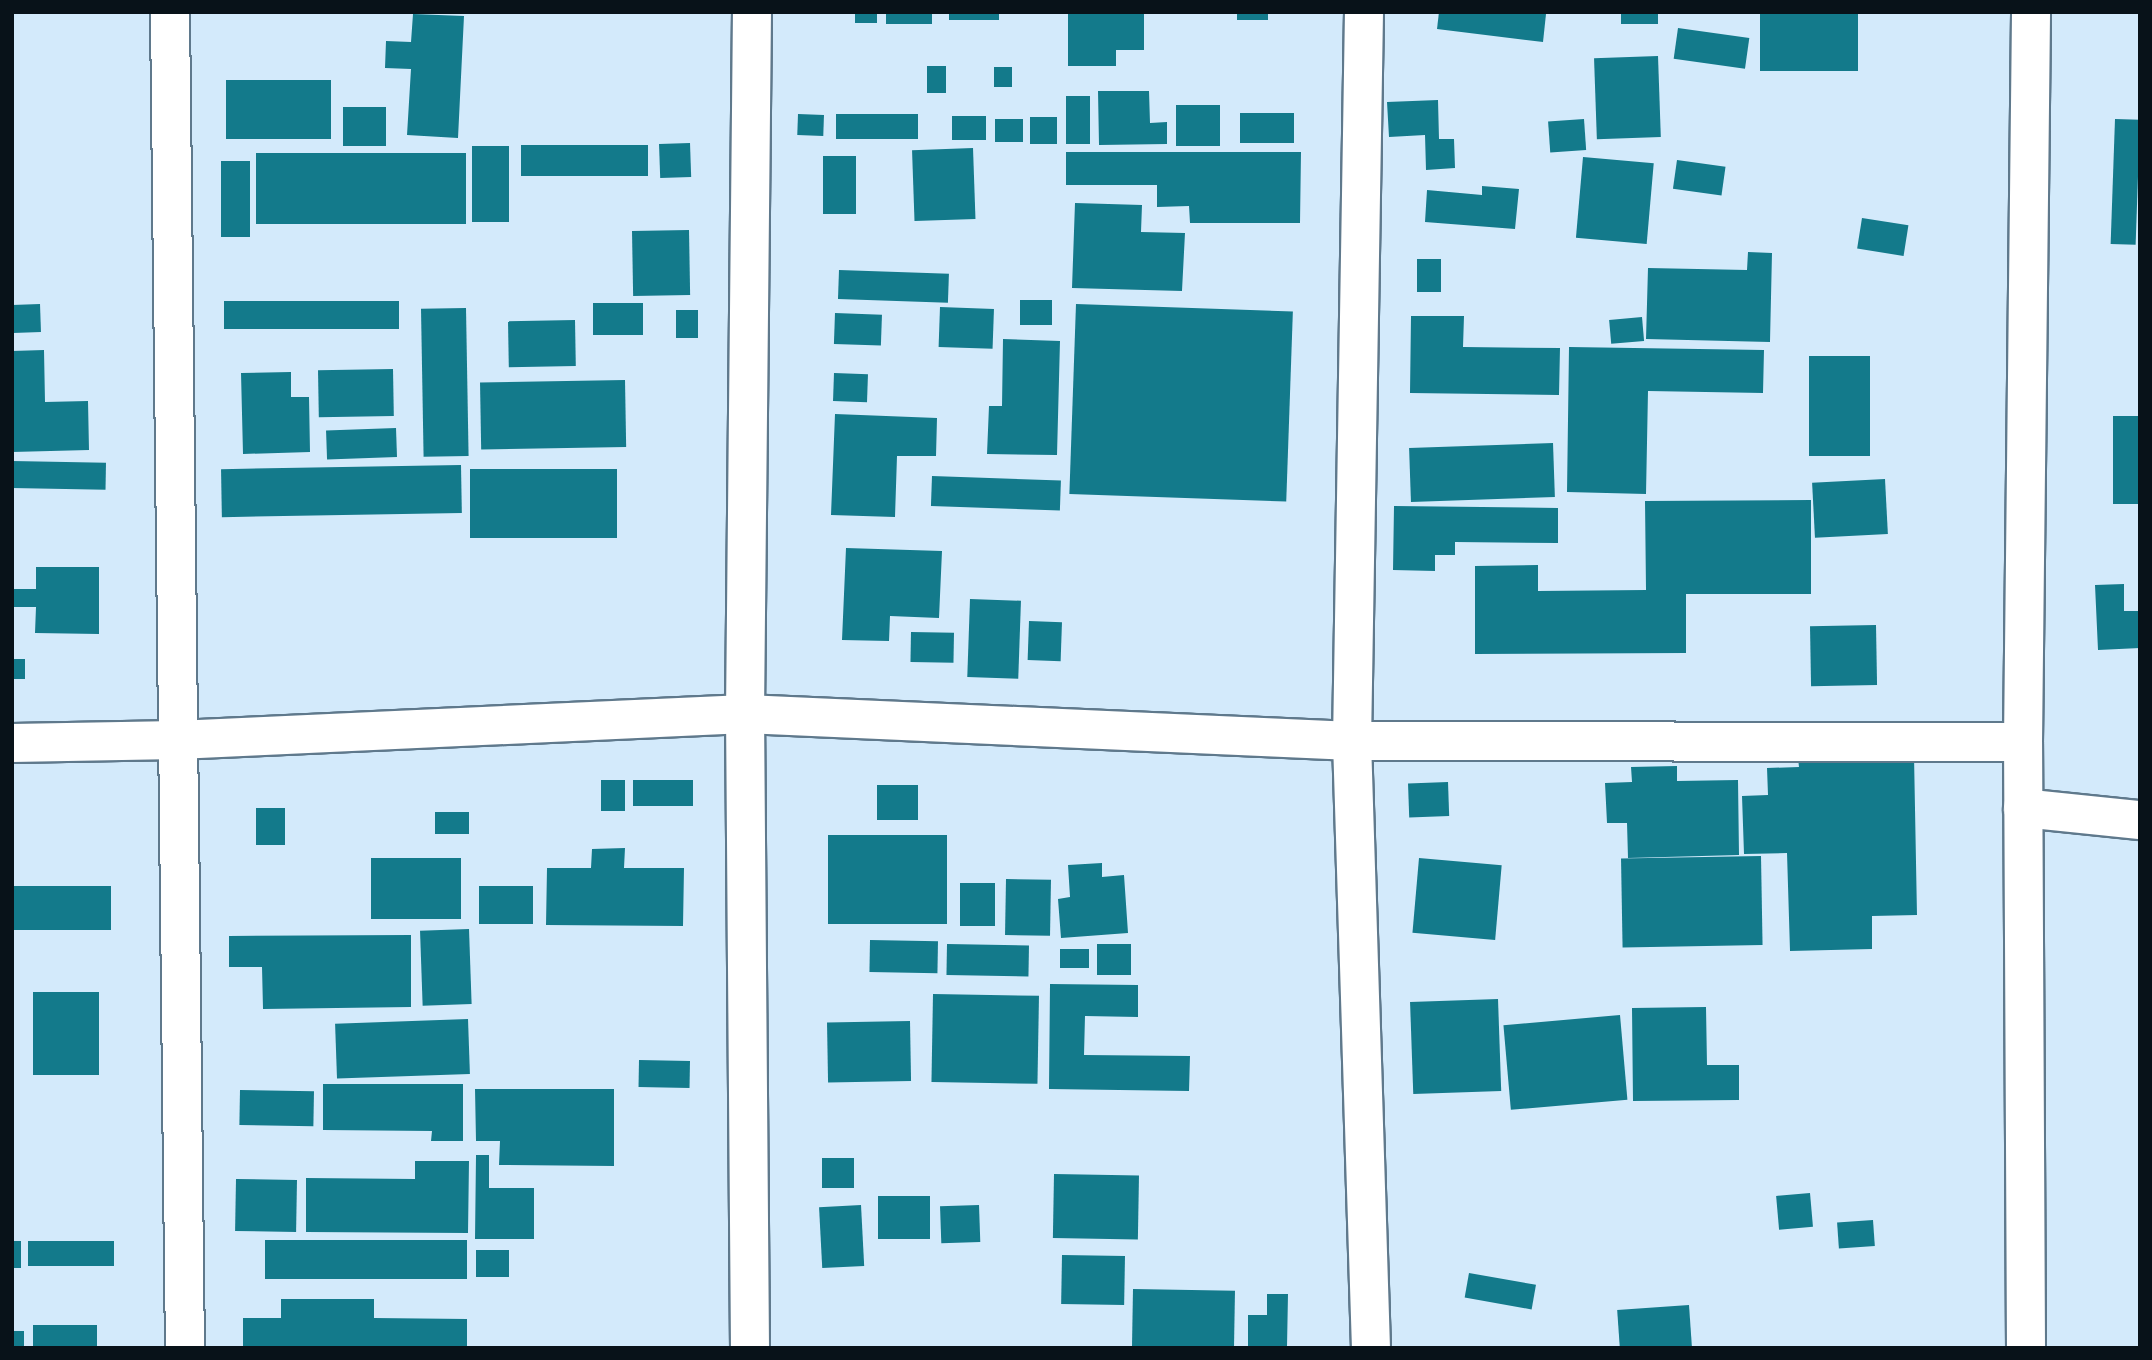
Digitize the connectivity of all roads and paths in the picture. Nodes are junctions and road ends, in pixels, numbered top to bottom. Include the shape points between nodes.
1 (170, 12) edge
2 (752, 12) edge
3 (1364, 12) edge
4 (2031, 12) edge
5 (746, 714) junction
6 (177, 740) junction
7 (1352, 741) junction
8 (2023, 742) junction
9 (12, 743) edge
10 (2023, 807) junction
11 (2140, 820) edge
12 (185, 1348) edge
13 (750, 1348) edge
14 (1371, 1348) edge
15 (2026, 1348) edge

1 - 6 street
2 - 5 street
3 - 7 street
4 - 8 street
5 - 6 street
5 - 7 street
5 - 13 street
6 - 9 street
6 - 12 street
7 - 8 street
7 - 14 street
8 - 10 street
10 - 11 street
10 - 15 street

